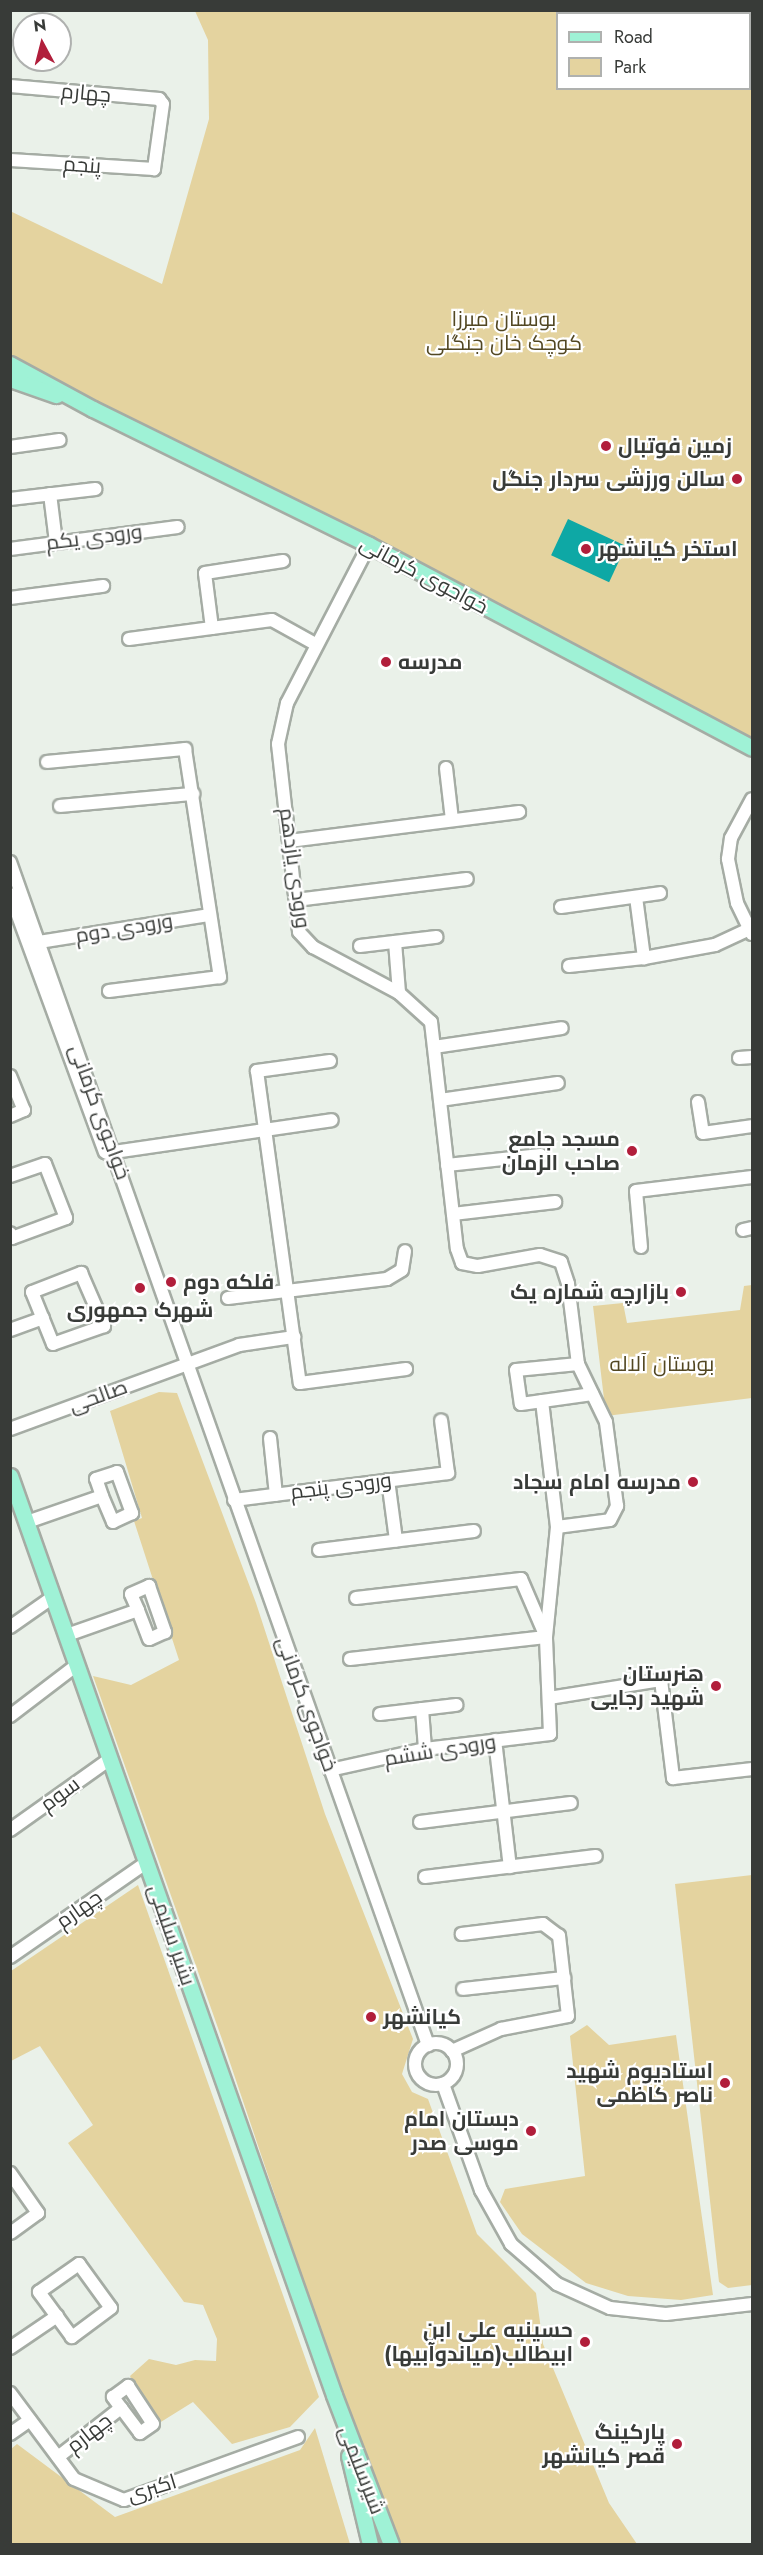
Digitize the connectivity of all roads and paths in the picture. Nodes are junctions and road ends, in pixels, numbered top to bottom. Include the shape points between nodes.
1 (10, 86) edge
2 (10, 160) edge
3 (154, 168) joint
4 (10, 363) edge
5 (10, 379) edge
6 (93, 409) junction
7 (60, 440) dead end
8 (10, 447) edge
9 (95, 489) dead end
10 (50, 495) junction
11 (10, 499) edge
12 (178, 527) dead end
13 (56, 542) junction
14 (369, 545) junction
15 (10, 549) edge
16 (283, 561) dead end
17 (103, 586) dead end
18 (10, 598) edge
19 (212, 628) junction
20 (129, 639) dead end
21 (317, 645) junction
22 (753, 748) edge
23 (47, 762) dead end
24 (446, 768) dead end
25 (193, 794) junction
26 (753, 799) edge
27 (60, 806) dead end
28 (519, 812) dead end
29 (452, 820) junction
30 (289, 841) junction
31 (10, 862) edge
32 (466, 879) dead end
33 (660, 893) dead end
34 (10, 894) edge
35 (636, 897) junction
36 (296, 900) junction
37 (561, 906) dead end
38 (210, 915) junction
39 (751, 932) edge
40 (436, 937) dead end
41 (39, 942) junction
42 (395, 942) junction
43 (360, 946) dead end
44 (644, 958) junction
45 (569, 966) dead end
46 (109, 991) dead end
47 (399, 993) junction
48 (562, 1028) dead end
49 (434, 1047) junction
50 (753, 1057) edge
51 (739, 1058) dead end
52 (330, 1060) dead end
53 (10, 1076) edge
54 (558, 1083) dead end
55 (440, 1100) junction
56 (698, 1102) dead end
57 (10, 1116) edge
58 (332, 1120) dead end
59 (753, 1126) edge
60 (265, 1130) junction
61 (110, 1153) junction
62 (540, 1155) dead end
63 (447, 1166) junction
64 (10, 1176) edge
65 (753, 1177) edge
66 (555, 1202) dead end
67 (453, 1214) junction
68 (10, 1233) edge
69 (641, 1246) dead end
70 (405, 1251) dead end
71 (287, 1291) junction
72 (228, 1298) dead end
73 (43, 1318) junction
74 (10, 1330) edge
75 (294, 1337) junction
76 (185, 1364) junction
77 (578, 1364) junction
78 (406, 1369) dead end
79 (592, 1394) junction
80 (542, 1401) junction
81 (441, 1420) dead end
82 (10, 1429) edge
83 (270, 1438) dead end
84 (10, 1476) edge
85 (388, 1480) junction
86 (276, 1495) junction
87 (102, 1496) dead end
88 (234, 1500) junction
89 (27, 1522) junction
90 (557, 1527) junction
91 (474, 1531) dead end
92 (396, 1540) junction
93 (319, 1550) dead end
94 (53, 1597) junction
95 (356, 1598) dead end
96 (138, 1610) dead end
97 (10, 1627) edge
98 (67, 1635) junction
99 (546, 1637) junction
100 (350, 1659) dead end
101 (77, 1665) junction
102 (549, 1698) junction
103 (456, 1705) dead end
104 (422, 1709) junction
105 (380, 1714) dead end
106 (10, 1716) edge
107 (495, 1740) junction
108 (425, 1749) junction
109 (110, 1759) junction
110 (753, 1769) edge
111 (330, 1770) junction
112 (572, 1803) dead end
113 (504, 1812) junction
114 (420, 1822) dead end
115 (10, 1830) edge
116 (596, 1856) dead end
117 (147, 1862) junction
118 (510, 1867) junction
119 (425, 1877) dead end
120 (462, 1934) dead end
121 (10, 1957) edge
122 (564, 1978) junction
123 (463, 1989) dead end
124 (428, 2045) junction
125 (452, 2051) junction
126 (443, 2084) junction
127 (10, 2173) edge
128 (10, 2233) edge
129 (753, 2304) edge
130 (57, 2316) junction
131 (10, 2348) edge
132 (10, 2393) edge
133 (334, 2395) joint
134 (121, 2408) dead end
135 (30, 2420) junction
136 (10, 2434) edge
137 (298, 2437) dead end
138 (348, 2440) junction
139 (58, 2457) junction
140 (372, 2544) edge
141 (391, 2544) edge

1 - 3 street, چهارم via 162,100
2 - 3 street, پنجم
4 - 6 main road
5 - 6 main road
6 - 14 main road, خواجوی کرمانی
7 - 8 street
9 - 10 street
10 - 11 street
10 - 13 street
12 - 13 street, ورودی یکم
13 - 15 street, ورودی یکم
14 - 21 street, ورودی یازدهم
14 - 22 main road, خواجوی کرمانی
16 - 19 street via 205,573
17 - 18 street
19 - 20 street
19 - 21 street via 272,620
21 - 30 street, ورودی یازدهم via 287,703 278,744
23 - 25 street via 185,749
24 - 29 street
25 - 27 street
25 - 38 street
26 - 39 street via 732,838 728,859 737,903
28 - 29 street
29 - 30 street
30 - 36 street, ورودی یازدهم
31 - 41 street, خواجوی کرمانی
32 - 36 street
33 - 35 street
34 - 61 street, خواجوی کرمانی
35 - 37 street
35 - 44 street
36 - 47 street, ورودی یازدهم via 299,932 313,947
38 - 41 street, ورودی دوم
38 - 46 street via 220,977
39 - 44 street via 715,945
40 - 42 street
41 - 61 street, خواجوی کرمانی
42 - 43 street
42 - 47 street
44 - 45 street
47 - 49 street, ورودی یازدهم via 431,1022
48 - 49 street
49 - 55 street, ورودی یازدهم
50 - 51 street
52 - 60 street via 256,1071
53 - 57 street via 24,1110
54 - 55 street
55 - 63 street, ورودی یازدهم
56 - 59 street via 703,1133
58 - 60 street
60 - 61 street
60 - 71 street
61 - 76 street, خواجوی کرمانی via 167,1323
62 - 63 street
63 - 67 street, ورودی یازدهم
64 - 68 street via 45,1164 66,1218 12,1238
65 - 69 street via 636,1191
66 - 67 street
67 - 77 street, ورودی یازدهم via 462,1263 478,1266 540,1255 561,1262 568,1284
70 - 71 street via 402,1270 387,1279
71 - 72 street
71 - 75 street
73 - 73 street via 32,1292 81,1273 104,1326 54,1344
73 - 74 street
75 - 76 street, صالحی via 239,1345
75 - 78 street via 300,1383
76 - 82 street, صالحی
76 - 88 street, خواجوی کرمانی
77 - 79 street
77 - 80 street via 516,1370 521,1404
79 - 80 street
79 - 90 street via 606,1422 617,1506 610,1520
80 - 90 street
81 - 85 street, ورودی پنجم via 448,1473
83 - 86 street
84 - 89 main road, بشیر سلیمی
85 - 86 street, ورودی پنجم
85 - 92 street
86 - 88 street, ورودی پنجم
87 - 89 street
88 - 111 street, خواجوی کرمانی
89 - 94 main road, بشیر سلیمی
90 - 99 street
91 - 92 street
92 - 93 street
94 - 97 street
94 - 98 main road, بشیر سلیمی
95 - 99 street via 521,1579
96 - 98 street
98 - 101 main road, بشیر سلیمی
99 - 100 street
99 - 102 street
101 - 106 street
101 - 109 main road, بشیر سلیمی
102 - 107 street, ورودی ششم via 550,1734
102 - 110 street via 661,1680 673,1778
103 - 104 street
104 - 105 street
104 - 108 street
107 - 108 street, ورودی ششم
107 - 113 street
108 - 111 street, ورودی ششم
109 - 115 street, سوم
109 - 117 main road, بشیر سلیمی
111 - 124 street, خواجوی کرمانی
112 - 113 street
113 - 114 street
113 - 118 street
116 - 118 street
117 - 121 street, چهارم
117 - 133 main road, بشیر سلیمی
118 - 119 street
120 - 122 street via 543,1924 559,1936
122 - 123 street
122 - 125 street via 568,2016 501,2029
124 - 125 street via 441,2044
124 - 126 street via 416,2059 416,2072 430,2085
125 - 126 street via 456,2070
126 - 129 street via 481,2190 511,2244 557,2284 610,2308 666,2314
127 - 128 street via 38,2213
130 - 130 street via 39,2292 79,2264 111,2308 72,2337
130 - 131 street
132 - 135 street, اکبری
133 - 138 main road, شیرسلیمی
134 - 139 street, چهارم
135 - 136 street
135 - 139 street, اکبری
137 - 139 street, اکبری via 124,2500 74,2480
138 - 140 main road
138 - 141 main road, شیرسلیمی

